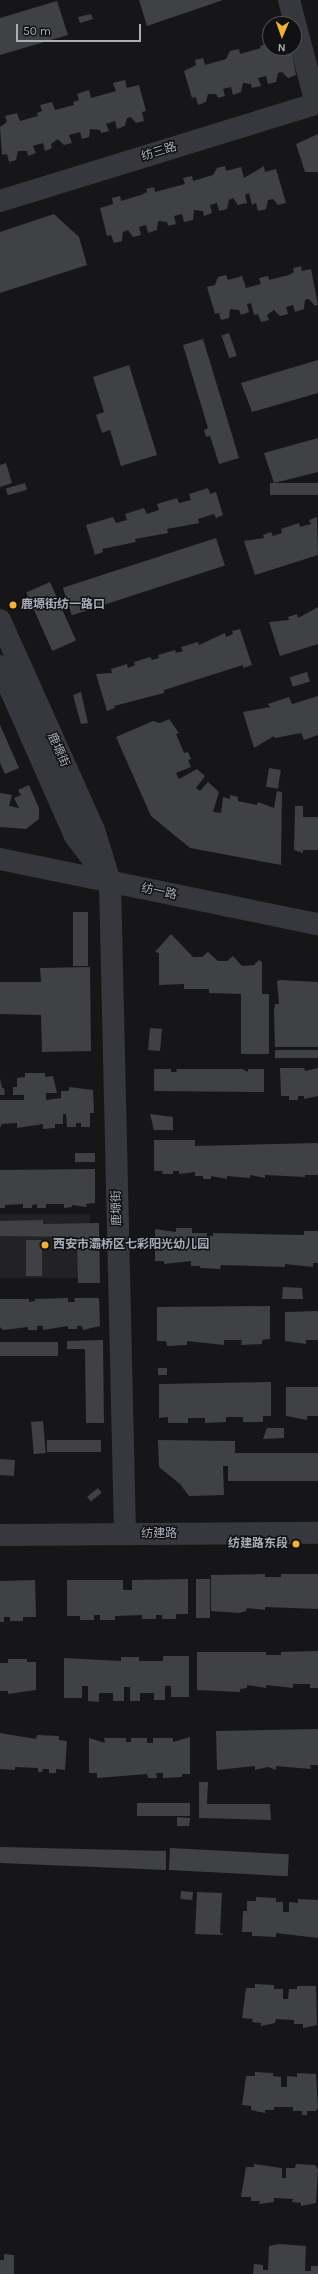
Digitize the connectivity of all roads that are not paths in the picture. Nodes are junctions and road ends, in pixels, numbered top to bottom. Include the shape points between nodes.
1 (289, 0) edge
2 (317, 104) edge
3 (0, 200) edge
4 (0, 620) edge
5 (0, 666) edge
6 (0, 858) edge
7 (110, 882) junction
8 (318, 924) edge
9 (318, 1533) edge
10 (124, 1534) junction
11 (0, 1535) edge

1 - 2 street
2 - 3 street, 纺三路
4 - 7 street, 鹿塬街 via 94,830
5 - 7 street, 鹿塬街 via 75,836
6 - 7 street, 纺一路
7 - 8 street, 纺一路
7 - 10 street, 鹿塬街
9 - 10 street, 纺建路
10 - 11 street, 纺建路

